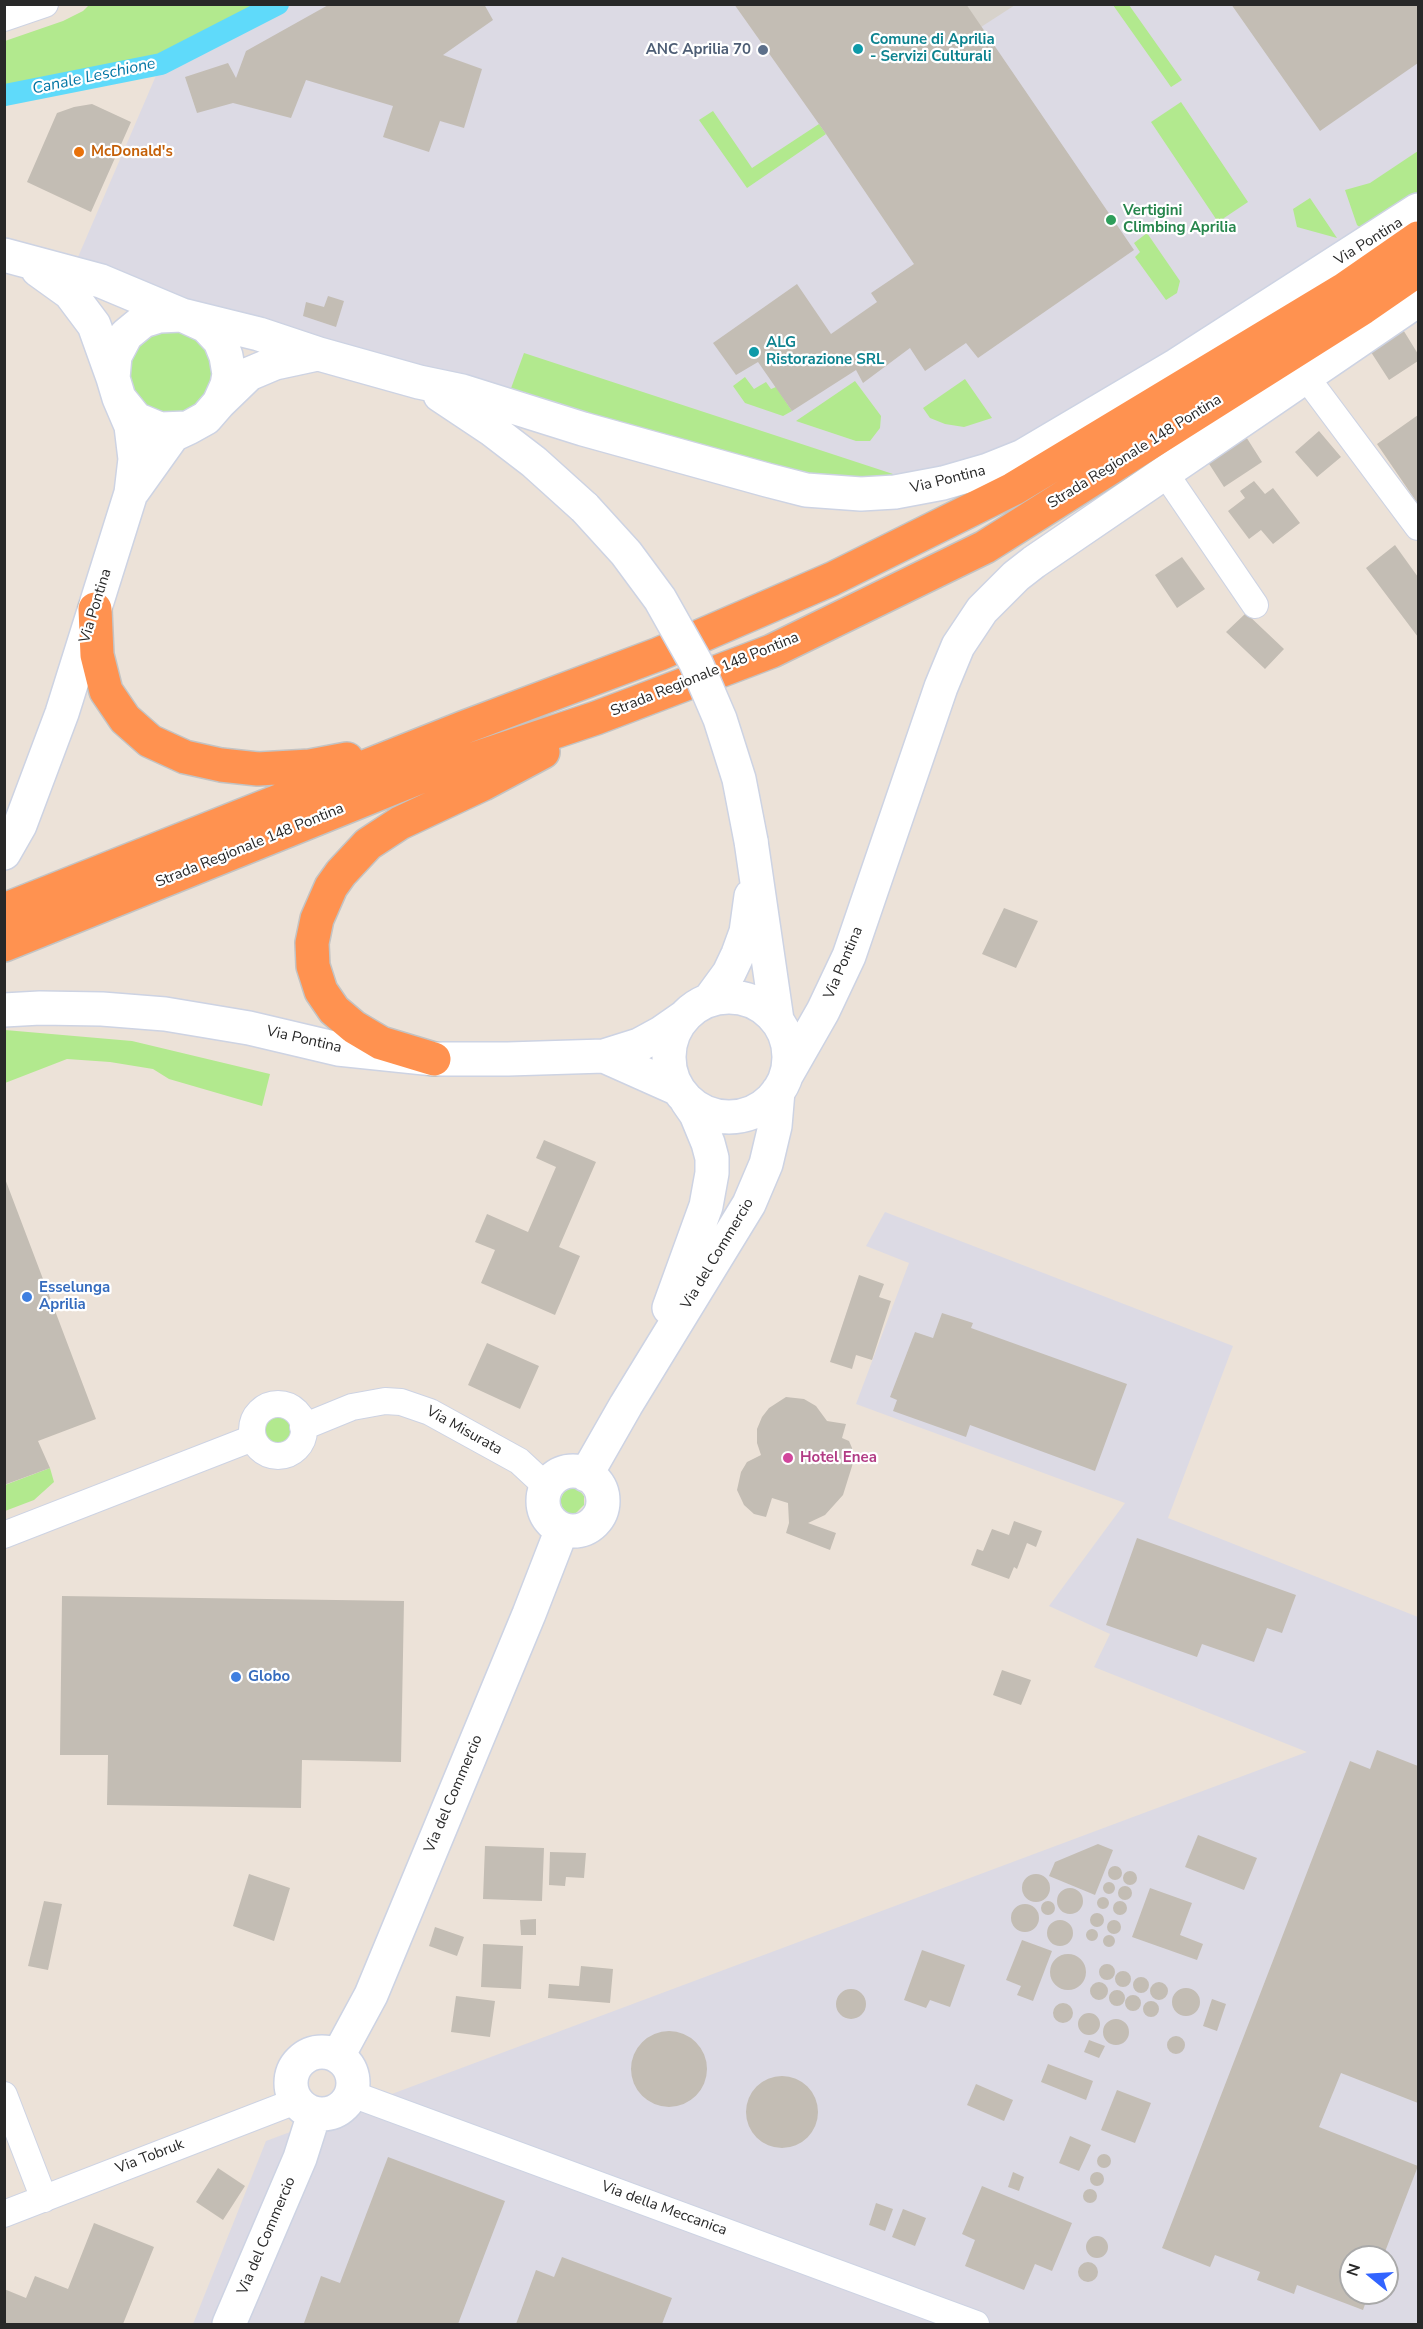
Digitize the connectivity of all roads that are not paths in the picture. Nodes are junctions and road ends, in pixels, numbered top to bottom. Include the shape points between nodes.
1 (45, 4) edge
2 (4, 18) edge
3 (1419, 210) edge
4 (1419, 238) edge
5 (14, 258) edge
6 (1419, 270) edge
7 (1419, 300) edge
8 (182, 315) junction
9 (319, 354) junction
10 (1306, 377) junction
11 (419, 382) junction
12 (116, 388) junction
13 (219, 404) junction
14 (188, 428) junction
15 (1165, 473) junction
16 (131, 493) junction
17 (1419, 527) edge
18 (1255, 605) dead end
19 (95, 609) junction
20 (596, 718) junction
21 (465, 727) junction
22 (751, 841) junction
23 (4, 853) edge
24 (4, 910) edge
25 (4, 945) edge
26 (697, 1008) junction
27 (4, 1010) edge
28 (777, 1020) junction
29 (604, 1056) junction
30 (434, 1059) junction
31 (782, 1082) junction
32 (682, 1095) junction
33 (626, 1405) junction
34 (303, 1427) junction
35 (253, 1438) junction
36 (586, 1475) junction
37 (547, 1487) junction
38 (562, 1529) junction
39 (4, 1535) edge
40 (339, 2056) junction
41 (352, 2094) junction
42 (4, 2095) edge
43 (305, 2107) junction
44 (44, 2199) junction
45 (4, 2214) edge
46 (229, 2325) edge
47 (976, 2325) edge

1 - 2 street
3 - 11 street, Via Pontina via 1043,445 988,470 908,490 851,494 806,489
4 - 21 highway, Strada Regionale 148 Pontina via 1343,290 1013,489 800,593 659,654
5 - 8 street via 101,281
5 - 12 street via 70,293 94,325
6 - 20 highway, Strada Regionale 148 Pontina via 985,547 772,651
7 - 10 street, Via Pontina
8 - 9 street
8 - 12 street via 151,318 126,335 115,356
8 - 13 street via 206,326 220,341 229,374
9 - 11 street
9 - 13 street via 275,363 249,374
10 - 15 street, Via Pontina
10 - 17 street
11 - 22 street, bridge via 534,462 585,508 626,553 660,599 696,663 720,719 739,779
12 - 14 street via 136,419 160,429
12 - 16 street via 131,426 135,459
13 - 14 street via 206,418
14 - 16 street via 173,435
15 - 18 street
15 - 31 street, Via Pontina via 1016,576 965,633 940,687 849,956
16 - 19 street, Via Pontina
19 - 21 highway via 97,655 106,691 125,718 150,741 185,757 258,769 310,766
19 - 23 street, Via Pontina via 34,789
20 - 25 highway, Strada Regionale 148 Pontina via 423,776
20 - 30 highway via 529,761 381,835 348,864 323,902 314,931 312,956 315,976 327,1001 344,1019 381,1043
21 - 24 highway, Strada Regionale 148 Pontina
22 - 26 street via 753,876 746,932 729,973
22 - 28 street
26 - 28 street via 728,996 747,999
26 - 29 street, Via Pontina via 639,1045
26 - 32 street via 675,1030 669,1046 671,1076
27 - 30 street, Via Pontina via 102,1009 165,1014 338,1049
28 - 31 street via 786,1036 789,1055
29 - 30 street, Via Pontina
29 - 32 street, Via Pontina
31 - 32 street via 761,1108 739,1117 714,1116
31 - 33 street, Via del Commercio via 766,1164 749,1204
32 - 33 street, Via del Commercio via 703,1129 710,1151 710,1191 674,1296
33 - 36 street, Via del Commercio
34 - 35 street via 300,1443 287,1454 271,1454
34 - 35 street via 296,1411 280,1404 271,1405 257,1414
34 - 37 street, Via Misurata via 352,1407 385,1401 408,1404 519,1461
35 - 39 street
36 - 37 street via 568,1472
36 - 38 street via 599,1486 603,1496 600,1515 584,1529
37 - 38 street via 543,1504 546,1514
38 - 40 street, Via del Commercio via 372,1995
40 - 41 street via 352,2073
40 - 43 street via 315,2052 299,2061 293,2070 292,2092
41 - 43 street via 338,2110 327,2114
41 - 47 street, Via della Meccanica
42 - 44 street
43 - 44 street, Via Tobruk
43 - 46 street, Via del Commercio via 300,2158
44 - 45 street, Via Tobruk

